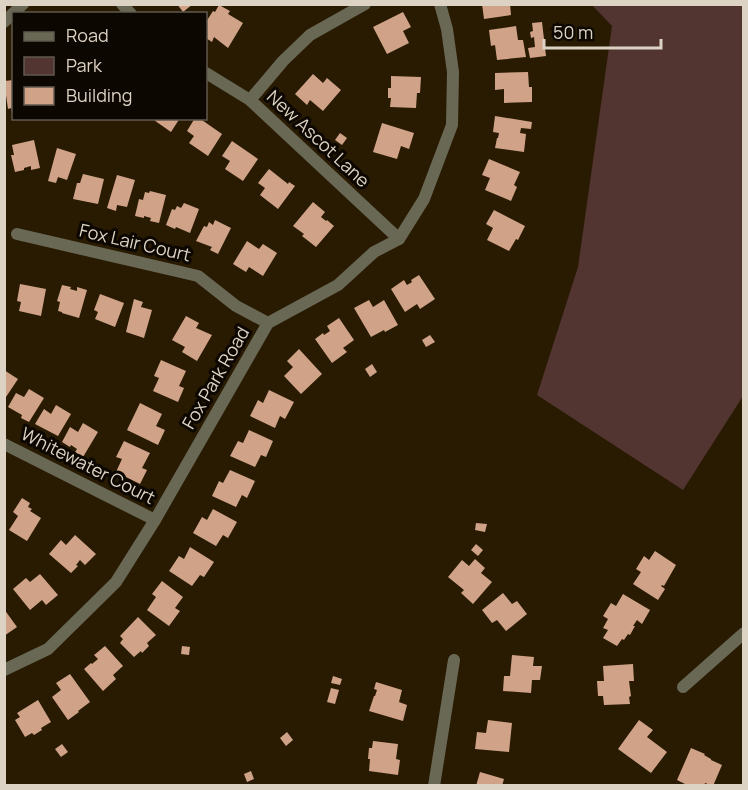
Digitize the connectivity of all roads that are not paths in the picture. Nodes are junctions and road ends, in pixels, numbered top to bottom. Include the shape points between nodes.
1 (365, 4) edge
2 (440, 4) edge
3 (207, 75) edge
4 (250, 100) junction
5 (17, 234) dead end
6 (399, 239) junction
7 (268, 323) junction
8 (4, 444) edge
9 (155, 520) junction
10 (744, 633) edge
11 (454, 660) dead end
12 (4, 670) edge
13 (683, 687) dead end
14 (434, 786) edge

1 - 4 street via 310,35
2 - 6 street, Fox Park Road via 453,72 452,125 424,199
3 - 4 street, New Ascot Lane
4 - 6 street, New Ascot Lane
5 - 7 street, Fox Lair Court via 198,276 236,306
6 - 7 street, Fox Park Road via 374,252 338,285
7 - 9 street, Fox Park Road
8 - 9 street, Whitewater Court
9 - 12 street, Fox Park Road via 116,582 48,649
10 - 13 street
11 - 14 street

